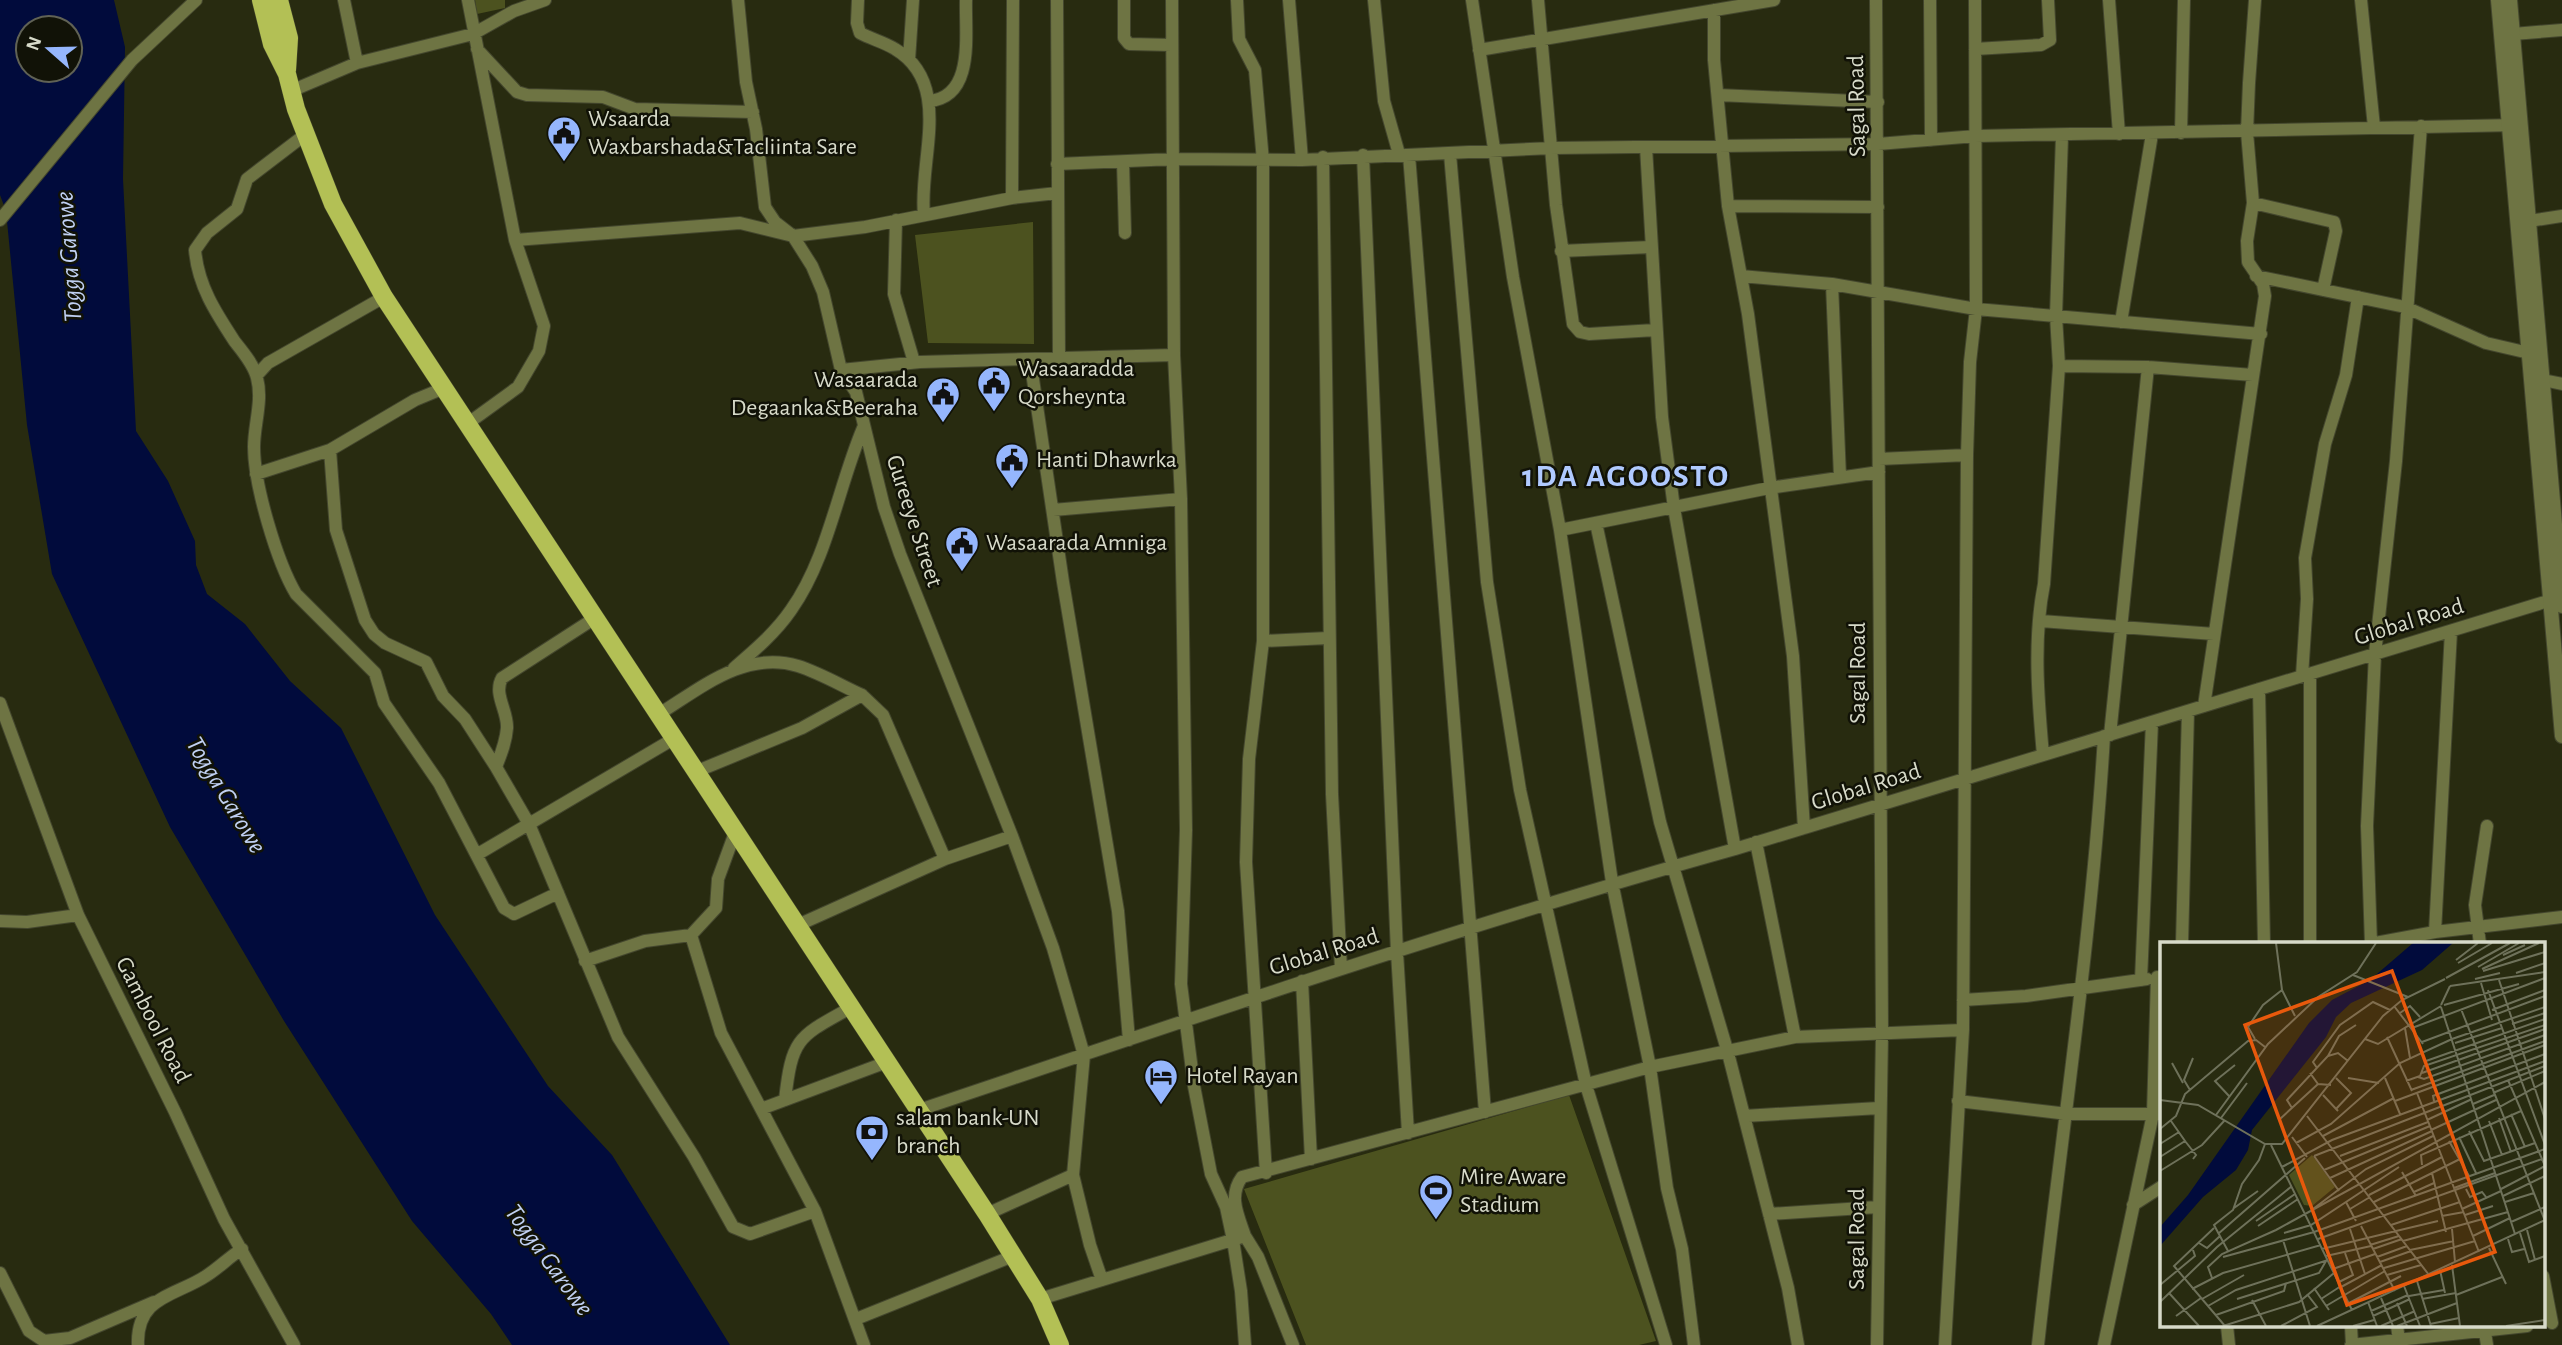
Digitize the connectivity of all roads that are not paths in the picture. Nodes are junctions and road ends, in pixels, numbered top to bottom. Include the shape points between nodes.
1 (195, 0) edge
2 (345, 0) edge
3 (468, 0) edge
4 (545, 0) edge
5 (738, 0) edge
6 (858, 0) edge
7 (914, 0) edge
8 (966, 0) edge
9 (1013, 0) edge
10 (1057, 0) edge
11 (1124, 0) edge
12 (1172, 0) edge
13 (1237, 0) edge
14 (1289, 0) edge
15 (1374, 0) edge
16 (1472, 0) edge
17 (1538, 0) edge
18 (1774, 0) edge
19 (1876, 0) edge
20 (1930, 0) edge
21 (1975, 0) edge
22 (2048, 0) edge
23 (2109, 0) edge
24 (2184, 0) edge
25 (2255, 0) edge
26 (2361, 0) edge
27 (2498, 0) edge
28 (2510, 0) edge
29 (264, 1) edge
30 (514, 5) edge
31 (1714, 10) junction
32 (2562, 30) edge
33 (473, 34) junction
34 (2512, 34) junction
35 (1541, 39) junction
36 (1172, 45) junction
37 (476, 48) junction
38 (1975, 49) junction
39 (1479, 50) junction
40 (909, 60) junction
41 (357, 63) junction
42 (289, 82) junction
43 (1718, 95) junction
44 (929, 101) junction
45 (1878, 102) junction
46 (752, 111) junction
47 (2514, 124) junction
48 (2421, 125) junction
49 (2374, 127) junction
50 (2247, 132) junction
51 (2181, 133) junction
52 (306, 134) junction
53 (2119, 134) junction
54 (2152, 134) junction
55 (2062, 135) junction
56 (1976, 136) junction
57 (1931, 140) junction
58 (1878, 144) junction
59 (1724, 146) junction
60 (1646, 147) junction
61 (1552, 148) junction
62 (1494, 153) junction
63 (1363, 155) junction
64 (1404, 155) junction
65 (1450, 155) junction
66 (1323, 157) junction
67 (1174, 159) junction
68 (1302, 160) junction
69 (1263, 161) junction
70 (1123, 162) junction
71 (1058, 164) junction
72 (1057, 193) junction
73 (1012, 198) junction
74 (2253, 203) junction
75 (1728, 206) junction
76 (1878, 207) junction
77 (924, 215) junction
78 (2562, 216) edge
79 (0, 220) edge
80 (896, 220) junction
81 (2529, 221) junction
82 (1125, 233) dead end
83 (793, 236) junction
84 (515, 240) junction
85 (1651, 247) junction
86 (1561, 251) junction
87 (1741, 276) junction
88 (2256, 276) junction
89 (1832, 284) junction
90 (2323, 290) junction
91 (1876, 291) junction
92 (384, 297) junction
93 (2358, 297) junction
94 (2405, 307) junction
95 (1976, 309) junction
96 (2056, 316) junction
97 (2122, 322) junction
98 (1654, 330) junction
99 (2261, 334) junction
100 (2529, 353) junction
101 (1174, 355) junction
102 (1030, 359) junction
103 (1059, 359) junction
104 (914, 362) junction
105 (2059, 366) junction
106 (2148, 367) junction
107 (841, 370) junction
108 (257, 375) junction
109 (2253, 375) junction
110 (2543, 380) junction
111 (2562, 384) edge
112 (444, 388) junction
113 (467, 424) junction
114 (863, 428) junction
115 (330, 450) junction
116 (1968, 455) junction
117 (1879, 465) junction
118 (256, 474) junction
119 (1840, 477) junction
120 (1769, 488) junction
121 (2557, 498) edge
122 (1181, 499) junction
123 (1674, 508) junction
124 (1053, 510) junction
125 (1596, 523) junction
126 (1560, 530) junction
127 (2560, 553) edge
128 (2558, 601) edge
129 (595, 618) junction
130 (2041, 621) junction
131 (2122, 628) junction
132 (2451, 631) junction
133 (2214, 635) junction
134 (1328, 638) junction
135 (1263, 641) junction
136 (2375, 654) junction
137 (734, 668) junction
138 (2306, 675) junction
139 (2259, 689) junction
140 (862, 695) junction
141 (0, 703) edge
142 (2204, 706) junction
143 (2188, 711) junction
144 (659, 714) junction
145 (2152, 722) junction
146 (2107, 736) junction
147 (2562, 736) edge
148 (675, 738) junction
149 (2043, 755) junction
150 (496, 767) junction
151 (695, 772) junction
152 (1967, 778) junction
153 (1879, 805) junction
154 (529, 824) junction
155 (2487, 827) dead end
156 (1804, 828) junction
157 (736, 830) junction
158 (1012, 836) junction
159 (1756, 842) junction
160 (1735, 849) junction
161 (478, 855) junction
162 (945, 859) junction
163 (1674, 866) junction
164 (1612, 882) junction
165 (558, 893) junction
166 (1547, 904) junction
167 (78, 915) junction
168 (2562, 917) edge
169 (0, 921) edge
170 (798, 925) junction
171 (2476, 926) junction
172 (1468, 930) junction
173 (2435, 932) junction
174 (691, 935) junction
175 (2182, 942) edge
176 (2264, 942) edge
177 (2310, 942) edge
178 (2371, 942) edge
179 (2399, 942) edge
180 (2480, 942) edge
181 (1397, 952) junction
182 (586, 961) junction
183 (1340, 969) junction
184 (2159, 977) edge
185 (2141, 980) junction
186 (1302, 981) junction
187 (2080, 989) junction
188 (1256, 995) junction
189 (1964, 1000) junction
190 (852, 1007) junction
191 (1184, 1020) junction
192 (1964, 1030) junction
193 (1882, 1033) junction
194 (1795, 1037) junction
195 (1129, 1040) junction
196 (1728, 1053) junction
197 (1084, 1055) junction
198 (887, 1062) junction
199 (1650, 1068) junction
200 (1586, 1085) junction
201 (785, 1100) junction
202 (1958, 1101) junction
203 (1879, 1108) junction
204 (761, 1109) junction
205 (919, 1110) junction
206 (1485, 1112) junction
207 (2068, 1114) junction
208 (2157, 1114) edge
209 (1744, 1116) junction
210 (1408, 1133) junction
211 (1311, 1159) junction
212 (1266, 1173) junction
213 (1073, 1175) junction
214 (2160, 1188) edge
215 (2133, 1205) junction
216 (1878, 1207) junction
217 (814, 1211) junction
218 (987, 1214) junction
219 (1769, 1214) junction
220 (1239, 1238) junction
221 (242, 1249) junction
222 (1013, 1256) junction
223 (0, 1273) edge
224 (1102, 1280) junction
225 (2544, 1281) edge
226 (1040, 1299) junction
227 (155, 1302) junction
228 (856, 1319) junction
229 (2552, 1323) edge
230 (2397, 1328) edge
231 (2485, 1328) edge
232 (2399, 1340) junction
233 (2384, 1343) edge
234 (138, 1345) edge
235 (294, 1345) edge
236 (864, 1345) edge
237 (1060, 1345) edge
238 (1245, 1345) edge
239 (1293, 1345) edge
240 (1666, 1345) edge
241 (1694, 1345) edge
242 (1798, 1345) edge
243 (1877, 1345) edge
244 (1945, 1345) edge
245 (2038, 1345) edge
246 (2104, 1345) edge
247 (2351, 1345) edge
248 (2487, 1345) edge

1 - 79 street via 132,60
2 - 41 street
3 - 33 street
4 - 30 street
5 - 46 street, Gureeye Street
6 - 40 street via 860,33
7 - 40 street
8 - 44 street via 965,64 955,91 943,100
9 - 73 street
10 - 71 street
11 - 36 street via 1124,38 1129,44
12 - 36 street
13 - 69 street via 1239,39 1255,70
14 - 68 street
15 - 64 street via 1384,101
16 - 39 street
17 - 35 street
18 - 31 street
19 - 45 street, Sagal Road
20 - 57 street
21 - 38 street
22 - 38 street via 2050,40 2041,45
23 - 53 street
24 - 51 street
25 - 50 street
26 - 49 street
27 - 47 street
28 - 34 street
29 - 42 main road via 272,44
30 - 33 street
31 - 35 street
31 - 43 street
32 - 34 street
33 - 37 street
33 - 41 street
34 - 47 street
35 - 39 street
35 - 61 street
36 - 67 street
37 - 46 street via 517,92 527,95 603,97 635,109
37 - 84 street
38 - 56 street
39 - 62 street
40 - 44 street via 927,85
41 - 42 street
42 - 52 main road
43 - 45 street
43 - 59 street
44 - 77 street
45 - 58 street, Sagal Road
46 - 83 street, Gureeye Street via 765,207
47 - 48 street
47 - 81 street
47 - 100 street
48 - 49 street
48 - 94 street
49 - 50 street
50 - 51 street
50 - 74 street
51 - 54 street
52 - 92 main road via 333,204
52 - 108 street via 247,179 237,209 207,233 195,250 212,309
53 - 54 street
53 - 55 street
54 - 97 street
55 - 56 street
55 - 96 street
56 - 57 street
56 - 95 street
57 - 58 street
58 - 59 street
58 - 76 street, Sagal Road
59 - 60 street
59 - 75 street
60 - 61 street
60 - 85 street
61 - 62 street
61 - 86 street
62 - 65 street
62 - 126 street
63 - 64 street
63 - 66 street
63 - 181 street
64 - 65 street
64 - 172 street
65 - 166 street via 1487,582 1520,790
66 - 68 street
66 - 134 street
67 - 69 street
67 - 70 street
67 - 101 street
68 - 69 street
69 - 135 street
70 - 71 street
70 - 82 street
71 - 72 street
72 - 73 street
72 - 103 street
73 - 77 street
74 - 88 street via 2248,262
74 - 90 street via 2334,222
75 - 76 street
75 - 87 street
76 - 91 street, Sagal Road
77 - 80 street
78 - 81 street
80 - 83 street
80 - 104 street via 894,295
81 - 110 street
83 - 84 street via 740,223
83 - 107 street, Gureeye Street via 823,292
84 - 113 street via 544,326 539,351 518,387
85 - 86 street
85 - 98 street
86 - 98 street via 1569,313 1580,332
87 - 89 street
87 - 120 street
88 - 90 street
88 - 99 street via 2265,296
89 - 91 street
89 - 119 street
90 - 93 street
91 - 95 street
91 - 117 street, Sagal Road
92 - 108 street via 268,363
92 - 112 main road
93 - 94 street
93 - 138 street via 2346,375 2325,444 2305,558
94 - 100 street via 2486,343
94 - 136 street via 2396,461
95 - 96 street
95 - 116 street
96 - 97 street
96 - 105 street
97 - 99 street
98 - 123 street
99 - 109 street
100 - 128 street
101 - 103 street
101 - 122 street
102 - 103 street
102 - 104 street
102 - 124 street
104 - 107 street
105 - 106 street
105 - 130 street
106 - 109 street
106 - 131 street
107 - 114 street, Gureeye Street via 856,392
108 - 118 street
109 - 133 street
110 - 111 street
110 - 121 street
112 - 113 main road
112 - 115 street
113 - 129 main road
114 - 137 street via 808,580 791,610
114 - 158 street, Gureeye Street via 900,554
115 - 118 street
115 - 150 street via 336,530 365,620 385,643 426,662 443,696 465,719
116 - 117 street
116 - 152 street
117 - 119 street
117 - 153 street, Sagal Road
118 - 161 street via 291,587 375,673 384,703 427,764
119 - 120 street
120 - 123 street
120 - 156 street via 1793,656
121 - 127 street
122 - 124 street
122 - 191 street
123 - 125 street
123 - 160 street
124 - 195 street via 1118,911
125 - 126 street
125 - 163 street via 1660,822
126 - 164 street
127 - 128 street
128 - 132 street, Global Road
128 - 147 street
129 - 144 main road
129 - 150 street via 502,678 499,693 507,727
130 - 131 street
130 - 149 street via 2037,687
131 - 133 street
131 - 146 street
132 - 136 street, Global Road
132 - 173 street
133 - 142 street
134 - 135 street
134 - 183 street
135 - 188 street via 1249,759 1246,862
136 - 138 street, Global Road
136 - 178 street via 2367,826
137 - 140 street via 757,663 792,665
137 - 144 street
138 - 139 street, Global Road
138 - 177 street
139 - 142 street, Global Road
139 - 176 street
140 - 151 street via 802,729
140 - 162 street via 883,715
141 - 167 street, Gambool Road
142 - 143 street, Global Road
143 - 145 street, Global Road
143 - 175 street
144 - 148 main road
145 - 146 street, Global Road
145 - 185 street
146 - 149 street, Global Road
146 - 187 street
148 - 151 main road
148 - 154 street
149 - 152 street, Global Road
150 - 154 street
151 - 157 main road
152 - 153 street, Global Road
152 - 189 street
153 - 156 street, Global Road
153 - 193 street, Sagal Road
154 - 161 street
154 - 165 street
155 - 171 street
156 - 159 street, Global Road
157 - 170 main road
157 - 174 street via 718,879 716,908
158 - 162 street
158 - 197 street, Gureeye Street via 1053,948
159 - 160 street, Global Road
159 - 194 street
160 - 163 street, Global Road
161 - 165 street via 509,912 514,914
162 - 170 street
163 - 164 street, Global Road
163 - 196 street
164 - 166 street, Global Road
164 - 199 street
165 - 182 street
166 - 172 street, Global Road
166 - 200 street
167 - 169 street
167 - 221 street, Gambool Road
168 - 171 street
170 - 190 main road
171 - 173 street
171 - 180 street
172 - 181 street, Global Road
172 - 206 street
173 - 179 street
174 - 182 street via 645,940
174 - 204 street via 721,1033
181 - 183 street, Global Road
181 - 210 street
182 - 217 street via 618,1037 733,1227 750,1234
183 - 186 street, Global Road
184 - 185 street
184 - 208 street
185 - 187 street
186 - 188 street, Global Road
186 - 211 street
187 - 189 street
187 - 207 street
188 - 191 street, Global Road
188 - 212 street
189 - 192 street
190 - 198 main road
190 - 201 street via 807,1032 796,1045
191 - 195 street, Global Road
191 - 220 street via 1211,1174
192 - 193 street
192 - 202 street
193 - 194 street
193 - 203 street, Sagal Road
194 - 196 street
195 - 197 street, Global Road
196 - 199 street
196 - 209 street
197 - 205 street, Global Road
197 - 213 street
198 - 201 street
198 - 205 main road
199 - 200 street
199 - 241 street
200 - 206 street
200 - 240 street
201 - 204 street
202 - 207 street
202 - 244 street
203 - 209 street
203 - 216 street, Sagal Road
204 - 217 street
205 - 218 main road
206 - 210 street
207 - 208 street
207 - 245 street
208 - 215 street
209 - 219 street
210 - 211 street
211 - 212 street
212 - 220 street via 1242,1177 1234,1187
213 - 218 street
213 - 224 street
214 - 215 street
215 - 246 street
216 - 219 street
216 - 243 street, Sagal Road
217 - 228 street
218 - 222 main road
219 - 242 street
220 - 224 street
220 - 238 street
220 - 239 street via 1258,1257
221 - 227 street via 204,1277
221 - 235 street, Gambool Road
222 - 226 main road
222 - 228 street
223 - 227 street via 29,1331 44,1341 70,1338
224 - 226 street
225 - 229 street
226 - 237 main road
227 - 234 street via 139,1329
228 - 236 street
230 - 232 street
231 - 232 street
231 - 248 street
232 - 233 street
233 - 247 street

